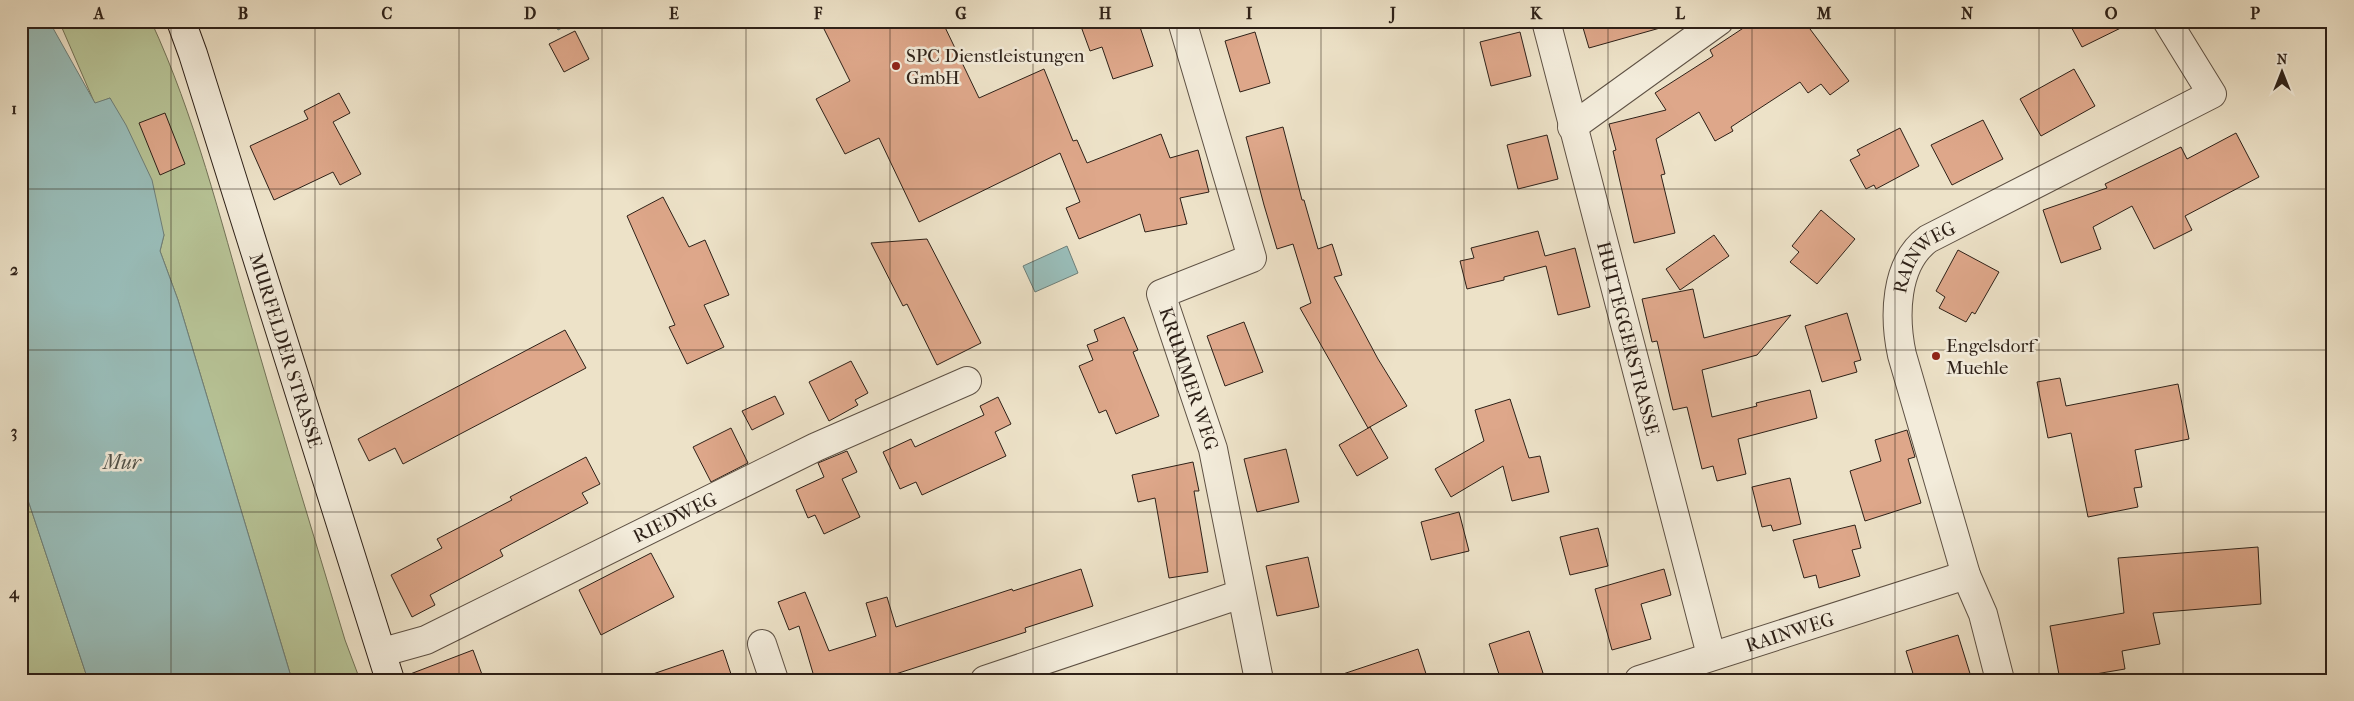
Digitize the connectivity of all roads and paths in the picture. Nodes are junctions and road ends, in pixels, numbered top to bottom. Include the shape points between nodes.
1 (181, 21) edge
2 (1182, 21) edge
3 (1546, 21) edge
4 (1719, 21) edge
5 (2167, 21) edge
6 (1572, 126) junction
7 (967, 381) dead end
8 (1966, 575) junction
9 (1241, 594) junction
10 (762, 644) dead end
11 (383, 652) junction
12 (1711, 656) junction
13 (390, 680) edge
14 (774, 680) edge
15 (986, 680) edge
16 (1259, 680) edge
17 (1639, 680) edge
18 (2000, 680) edge

1 - 11 street, MURFELDER STRASSE
2 - 9 street, KRUMMER WEG via 1252,258 1161,294 1213,449
3 - 6 street, HUTTEGGERSTRASSE
4 - 6 street
5 - 8 street, RAINWEG via 2212,94 1928,239 1906,269 1900,290 1902,355
6 - 12 street, HUTTEGGERSTRASSE
7 - 11 street, RIEDWEG via 816,446 426,640
8 - 12 street, RAINWEG
8 - 18 street, RAINWEG via 1982,614
9 - 15 street
9 - 16 street, KRUMMER WEG
10 - 14 street
11 - 13 street, MURFELDER STRASSE
12 - 17 street, RAINWEG

